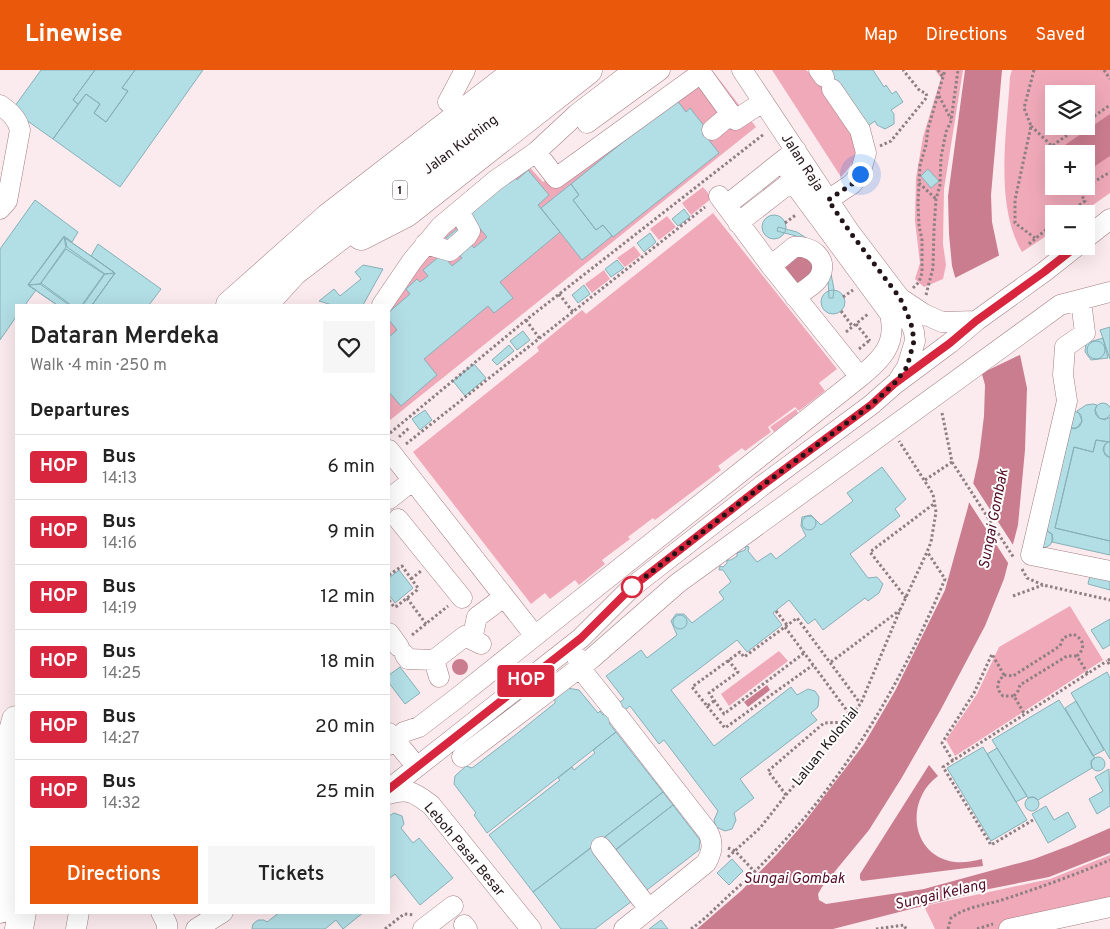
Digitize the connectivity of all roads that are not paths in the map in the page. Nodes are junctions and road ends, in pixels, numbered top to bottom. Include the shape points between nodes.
1 (465, 70) edge
2 (518, 70) edge
3 (556, 70) edge
4 (588, 70) edge
5 (634, 70) edge
6 (660, 70) edge
7 (748, 72) edge
8 (825, 78) edge
9 (496, 89) edge
10 (448, 102) junction
11 (617, 102) junction
12 (763, 102) junction
13 (0, 105) edge
14 (731, 114) junction
15 (634, 122) junction
16 (712, 130) dead end
17 (540, 148) junction
18 (796, 150) junction
19 (828, 200) junction
20 (0, 209) edge
21 (329, 217) junction
22 (1110, 219) edge
23 (738, 223) junction
24 (1095, 231) edge
25 (838, 241) junction
26 (1066, 255) edge
27 (771, 266) junction
28 (293, 272) junction
29 (1110, 292) edge
30 (795, 296) junction
31 (900, 298) junction
32 (1081, 301) junction
33 (231, 304) edge
34 (264, 304) edge
35 (383, 304) edge
36 (976, 321) junction
37 (860, 378) junction
38 (894, 384) junction
39 (390, 453) edge
40 (412, 481) junction
41 (392, 510) edge
42 (441, 548) junction
43 (1110, 571) edge
44 (504, 596) junction
45 (467, 604) junction
46 (535, 636) junction
47 (581, 638) junction
48 (398, 645) edge
49 (487, 653) junction
50 (580, 668) junction
51 (447, 684) junction
52 (15, 724) edge
53 (391, 739) edge
54 (462, 757) dead end
55 (417, 767) junction
56 (390, 788) edge
57 (390, 794) edge
58 (601, 847) dead end
59 (453, 906) dead end
60 (1110, 907) edge
61 (0, 909) edge
62 (650, 909) junction
63 (22, 914) edge
64 (79, 914) edge
65 (162, 914) edge
66 (219, 914) edge
67 (19, 929) edge
68 (76, 929) edge
69 (167, 929) edge
70 (196, 929) edge
71 (423, 929) edge
72 (531, 929) edge
73 (624, 929) edge
74 (1009, 929) edge

1 - 10 street
2 - 9 highway, Jalan Kuching / 1
3 - 9 highway, Jalan Kuching / 1
4 - 28 highway via 406,213
5 - 17 street via 577,114
6 - 11 street
7 - 12 street, Jalan Raja
8 - 19 street via 860,130 866,153 860,174 852,184
9 - 10 highway
9 - 21 highway, Jalan Kuching / 1
9 - 28 highway, Jalan Kuching / 1
10 - 21 highway via 372,163
11 - 15 street
11 - 17 street
12 - 14 street via 735,120
12 - 18 street, Jalan Raja
13 - 20 street via 11,113 20,130 7,201
14 - 15 street via 701,73
14 - 16 street
15 - 17 street via 556,178
17 - 35 street via 441,226
18 - 19 street, Jalan Raja
18 - 23 street via 726,198
19 - 25 street, Jalan Raja
21 - 33 highway, 1
22 - 24 street
23 - 25 street via 791,176
23 - 27 street
25 - 31 street, Jalan Raja
25 - 37 street via 890,314 892,322 886,352
26 - 36 street, Jalan Raja
27 - 30 street
27 - 30 street via 794,247 807,247 818,256 822,268 819,277
28 - 34 highway, 1
29 - 32 street
30 - 37 street
31 - 36 street via 942,322
31 - 38 street, Jalan Raja via 914,341 907,367
32 - 43 street via 1085,334 1065,347 1063,375 1067,400 1030,554
32 - 50 street via 1053,310 678,583
36 - 38 street, Jalan Raja
37 - 46 street
38 - 47 street, Jalan Raja via 871,405 632,587
39 - 40 street
40 - 41 street
40 - 42 street
41 - 42 street
42 - 44 street
42 - 45 street
44 - 45 street
44 - 46 street
45 - 49 street
46 - 49 street
47 - 50 street via 576,656
47 - 55 street, Jalan Raja
48 - 51 street via 408,659
49 - 51 street
49 - 51 street via 465,636
50 - 54 street
50 - 62 street via 615,712 630,740 712,839 714,862
51 - 53 street via 419,727
52 - 61 highway via 8,844
53 - 55 street
55 - 56 street, Jalan Raja
57 - 72 street, Leboh Pasar Besar via 415,792 431,804
58 - 62 street
59 - 71 street
60 - 74 street
62 - 73 street
63 - 67 highway
64 - 68 street
65 - 69 street
66 - 70 street

